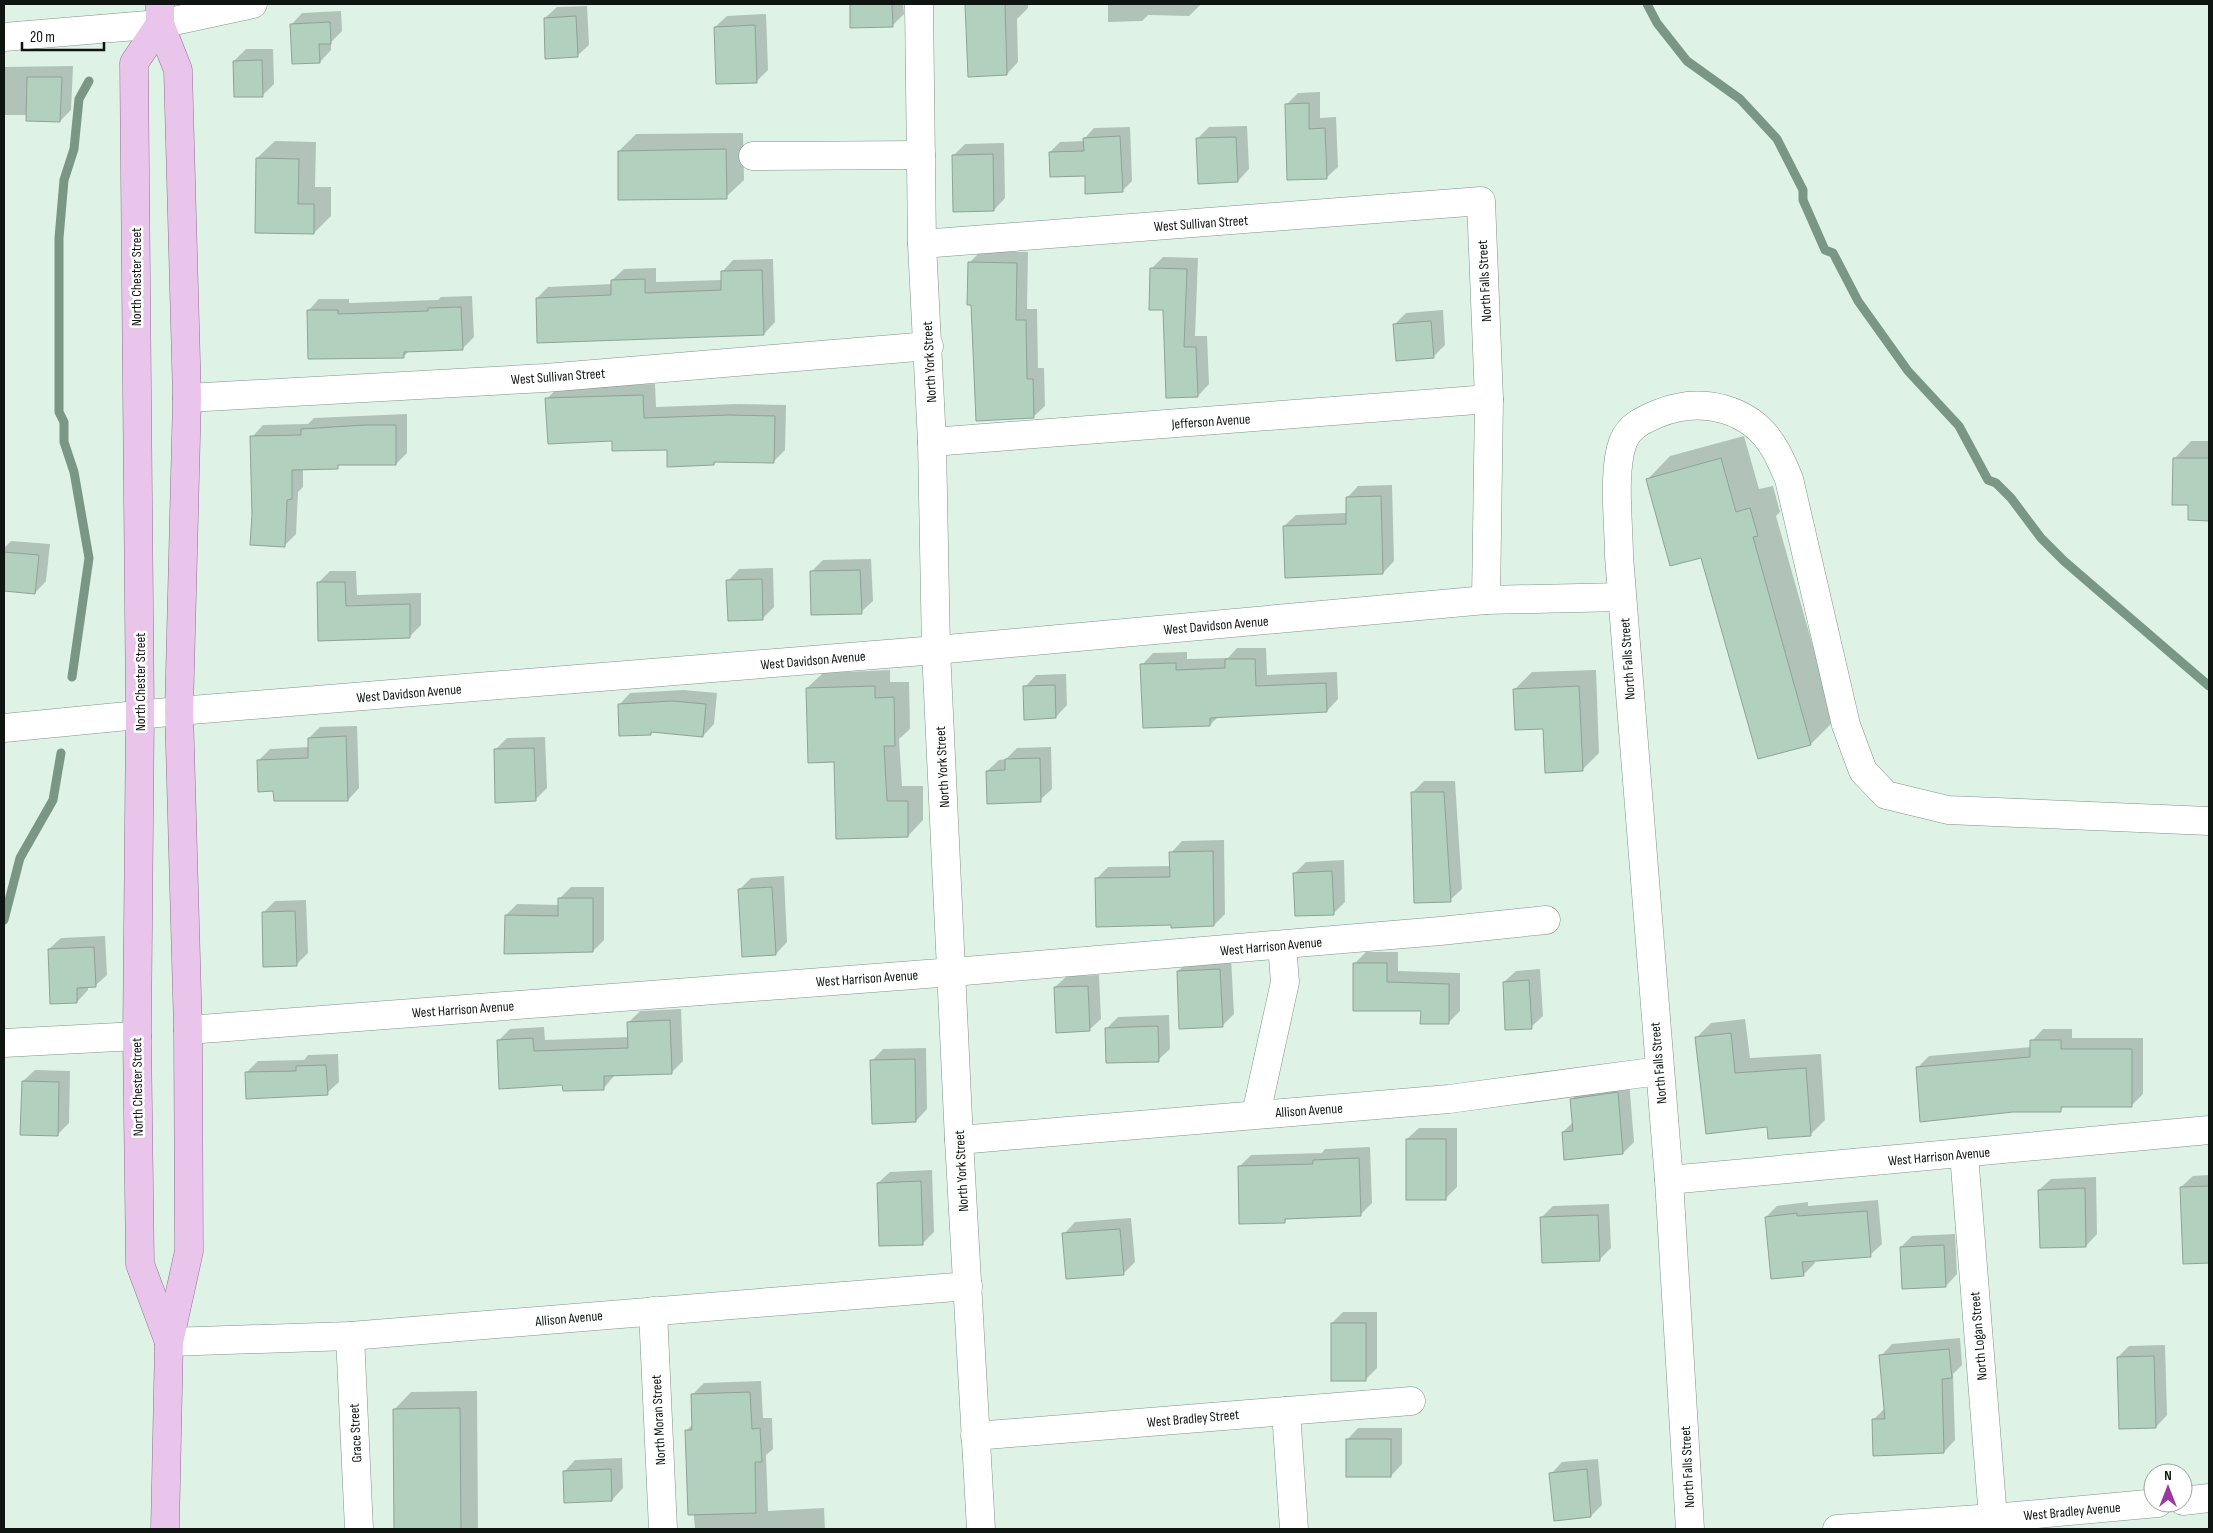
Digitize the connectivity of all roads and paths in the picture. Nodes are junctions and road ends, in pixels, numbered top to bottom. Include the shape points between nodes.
1 (253, 4) edge
2 (919, 4) edge
3 (160, 14) edge
4 (4, 37) edge
5 (921, 154) junction
6 (753, 156) dead end
7 (1481, 201) joint
8 (922, 244) junction
9 (929, 346) junction
10 (186, 398) junction
11 (1489, 399) junction
12 (932, 442) junction
13 (1622, 597) junction
14 (1486, 600) junction
15 (936, 650) junction
16 (179, 711) junction
17 (140, 715) junction
18 (4, 728) edge
19 (2209, 821) edge
20 (1546, 920) dead end
21 (1282, 945) junction
22 (953, 972) junction
23 (188, 1030) junction
24 (136, 1036) junction
25 (4, 1043) edge
26 (1658, 1071) junction
27 (1256, 1114) junction
28 (2209, 1130) edge
29 (959, 1140) junction
30 (1964, 1154) junction
31 (1669, 1180) junction
32 (968, 1286) junction
33 (653, 1311) junction
34 (350, 1336) junction
35 (169, 1342) junction
36 (1411, 1402) dead end
37 (1286, 1411) junction
38 (975, 1436) junction
39 (2209, 1498) edge
40 (2193, 1500) edge
41 (2143, 1506) edge
42 (1993, 1518) junction
43 (2071, 1520) edge
44 (165, 1529) edge
45 (359, 1529) edge
46 (663, 1529) edge
47 (981, 1529) edge
48 (1294, 1529) edge
49 (1690, 1529) edge
50 (1837, 1529) edge

1 - 3 street
2 - 5 street, North York Street
3 - 4 street
3 - 10 main road, North Chester Street via 178,70
3 - 17 main road, North Chester Street via 134,63
5 - 6 street
5 - 8 street, North York Street
7 - 8 street, West Sullivan Street
7 - 11 street, North Falls Street
8 - 9 street, North York Street
9 - 10 street, West Sullivan Street via 545,378
9 - 12 street, North York Street
10 - 16 main road, North Chester Street
11 - 12 street, Jefferson Avenue
11 - 14 street, North Falls Street
12 - 15 street, North York Street
13 - 14 street, West Davidson Avenue
13 - 19 street, North Falls Street via 1618,463 1623,441 1636,423 1674,407 1710,404 1737,414 1762,432 1776,450 1789,479 1846,725 1863,771 1886,795 1948,810
13 - 26 street, North Falls Street
14 - 15 street, West Davidson Avenue
15 - 16 street, West Davidson Avenue
15 - 22 street, North York Street
16 - 17 street, West Davidson Avenue
16 - 23 main road, North Chester Street
17 - 18 street, West Davidson Avenue
17 - 24 main road, North Chester Street
20 - 21 street, West Harrison Avenue
21 - 22 street, West Harrison Avenue
21 - 27 street via 1286,982
22 - 23 street, West Harrison Avenue
22 - 29 street, North York Street
23 - 35 main road, North Chester Street via 189,1251
24 - 25 street
24 - 35 main road, North Chester Street via 140,1264
26 - 27 street, Allison Avenue via 1449,1099
26 - 31 street, North Falls Street
27 - 29 street, Allison Avenue
28 - 30 street, West Harrison Avenue
29 - 32 street, North York Street
30 - 31 street, West Harrison Avenue
30 - 42 street, North Logan Street
31 - 49 street, North Falls Street
32 - 33 street, Allison Avenue
32 - 38 street, North York Street
33 - 34 street, Allison Avenue
33 - 46 street, North Moran Street
34 - 35 street, Allison Avenue
34 - 45 street, Grace Street
35 - 44 main road, North Chester Street
36 - 37 street, West Bradley Street
37 - 38 street, West Bradley Street
37 - 48 street
38 - 47 street, North York Street
39 - 40 street
41 - 43 street, West Bradley Avenue
42 - 43 street, West Bradley Avenue
42 - 50 street, West Bradley Avenue

